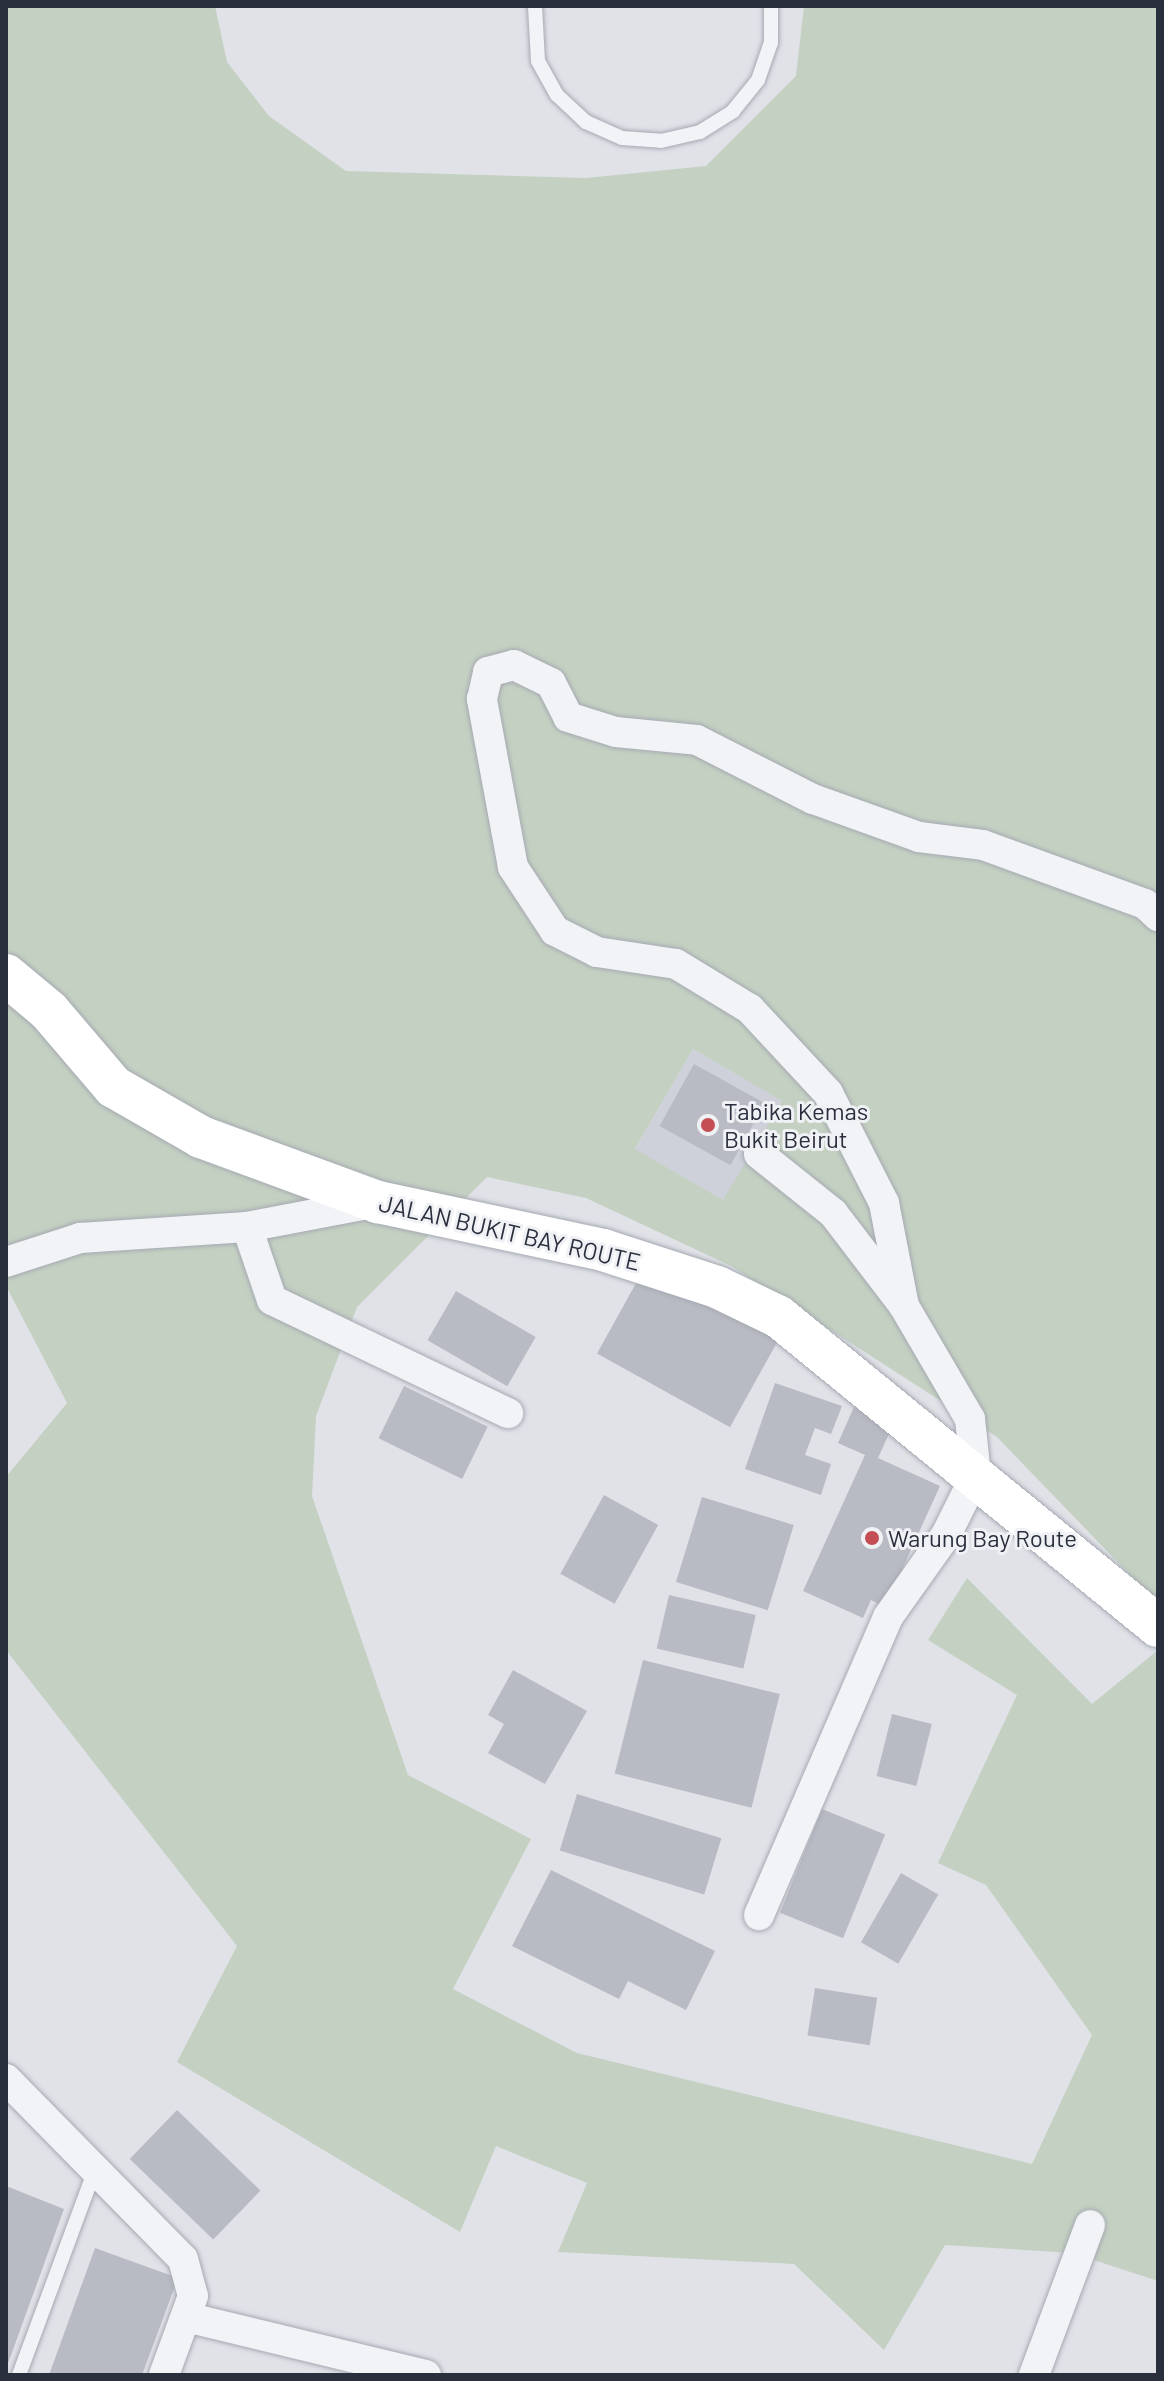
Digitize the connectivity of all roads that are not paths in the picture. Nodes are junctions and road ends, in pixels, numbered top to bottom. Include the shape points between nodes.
1 (535, 6) edge
2 (771, 6) edge
3 (1158, 916) edge
4 (6, 975) edge
5 (759, 1154) dead end
6 (378, 1202) junction
7 (247, 1227) junction
8 (6, 1262) edge
9 (904, 1306) junction
10 (508, 1413) dead end
11 (976, 1475) junction
12 (1158, 1626) edge
13 (759, 1915) dead end
14 (6, 2079) edge
15 (95, 2170) junction
16 (1090, 2225) dead end
17 (186, 2317) junction
18 (19, 2375) edge
19 (164, 2375) edge
20 (426, 2375) edge
21 (1034, 2375) edge

1 - 2 lane via 538,61 557,95 598,127 661,141 700,132 733,111 758,80 771,43
3 - 9 street via 1145,904 983,845 919,837 813,799 697,740 616,732 568,717 551,683 514,665 488,672 482,699 513,867 555,931 597,952 676,964 750,1009 828,1093 884,1203
4 - 6 street, JALAN BUKIT BAY ROUTE via 49,1011 114,1087 153,1114
5 - 9 street via 833,1213
6 - 7 street
6 - 11 street, JALAN BUKIT BAY ROUTE via 603,1250 717,1287 779,1317
7 - 8 street via 80,1238
7 - 10 street via 272,1300
9 - 11 street via 970,1419
11 - 12 street, JALAN BUKIT BAY ROUTE
11 - 13 street via 946,1535 888,1617
14 - 15 street
15 - 17 street via 175,2245 193,2296
15 - 18 lane
16 - 21 street
17 - 19 street
17 - 20 street

